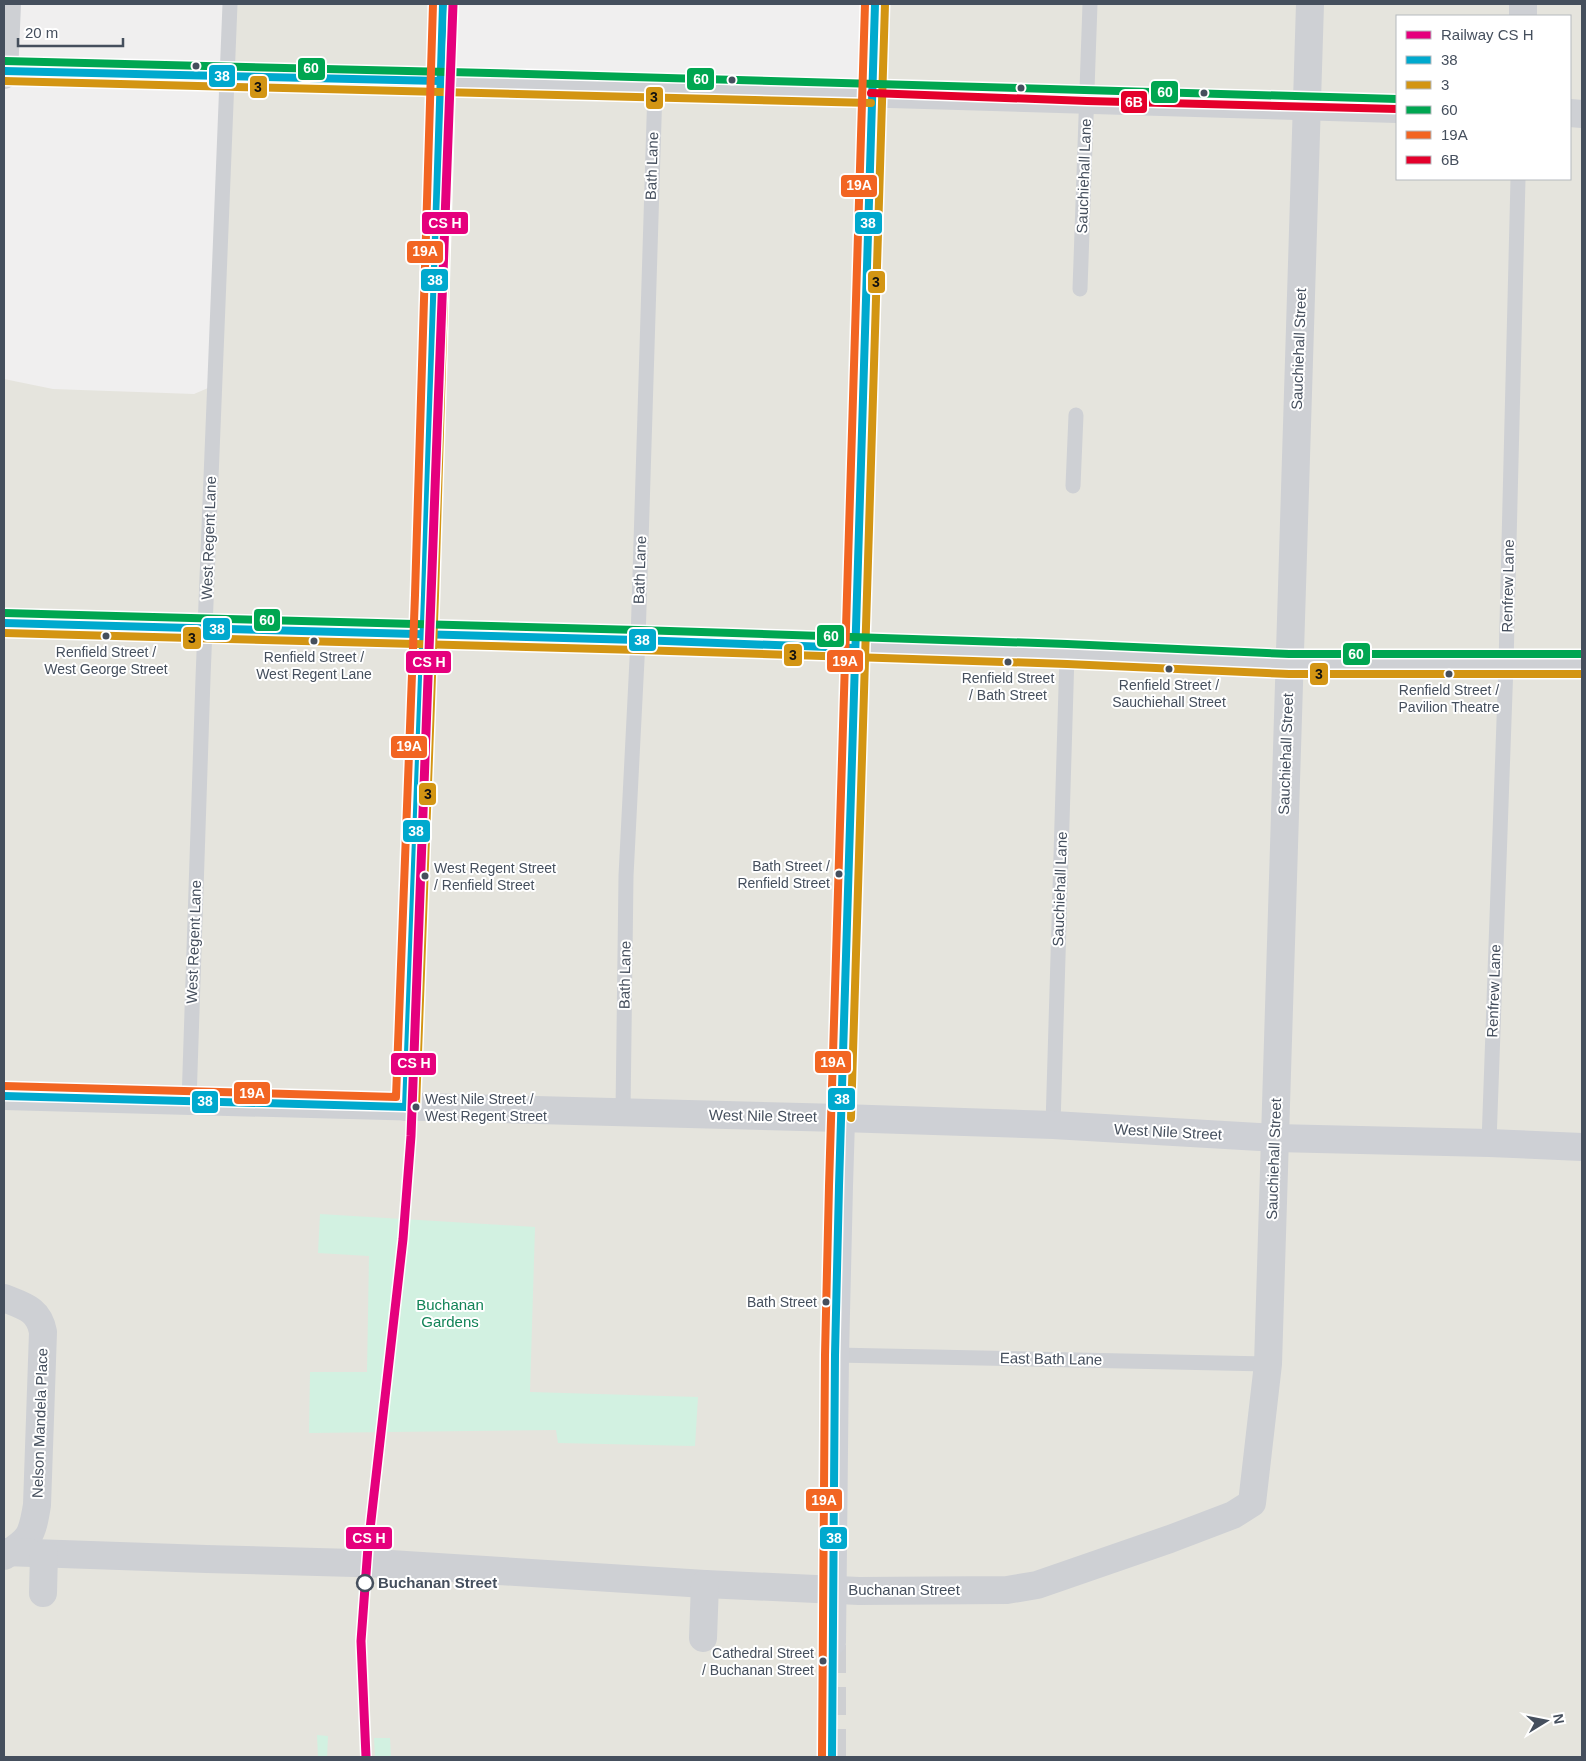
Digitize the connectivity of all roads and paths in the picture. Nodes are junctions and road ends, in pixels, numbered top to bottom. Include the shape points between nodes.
1 (7, 4) edge
2 (230, 4) edge
3 (443, 4) edge
4 (875, 4) edge
5 (1090, 4) edge
6 (1310, 4) edge
7 (4, 71) edge
8 (4, 75) edge
9 (228, 76) junction
10 (440, 82) junction
11 (655, 88) junction
12 (871, 93) junction
13 (1087, 101) junction
14 (1308, 106) junction
15 (1396, 109) edge
16 (1518, 180) edge
17 (1080, 289) dead end
18 (1076, 415) dead end
19 (1073, 486) dead end
20 (4, 623) edge
21 (205, 628) junction
22 (423, 634) junction
23 (638, 640) junction
24 (855, 648) junction
25 (1068, 654) junction
26 (1289, 664) junction
27 (1506, 664) junction
28 (1582, 664) edge
29 (4, 1096) edge
30 (189, 1102) junction
31 (406, 1108) junction
32 (623, 1113) junction
33 (841, 1118) junction
34 (1053, 1125) junction
35 (1275, 1138) junction
36 (1489, 1143) junction
37 (1582, 1148) edge
38 (4, 1298) edge
39 (835, 1355) junction
40 (1268, 1364) junction
41 (1252, 1503) joint
42 (6, 1553) edge
43 (44, 1554) junction
44 (704, 1584) junction
45 (833, 1590) junction
46 (43, 1593) dead end
47 (703, 1638) dead end
48 (832, 1642) tunnel mouth

1 - 7 street
2 - 9 lane, West Regent Lane
3 - 10 street
4 - 12 street
5 - 13 lane, Sauchiehall Lane
6 - 14 street, Sauchiehall Street
7 - 8 street
7 - 9 street
9 - 10 street
9 - 21 lane, West Regent Lane
10 - 11 street
10 - 22 street
11 - 12 street
11 - 23 lane, Bath Lane
12 - 13 street
12 - 24 street
13 - 14 street
13 - 17 lane, Sauchiehall Lane
14 - 15 street
14 - 26 street, Sauchiehall Street
16 - 27 lane, Renfrew Lane
18 - 19 lane
20 - 21 street
21 - 22 street
21 - 30 lane, West Regent Lane
22 - 23 street
22 - 31 street
23 - 24 street
23 - 32 lane, Bath Lane via 626,876
24 - 25 street
24 - 33 street
25 - 26 street
25 - 34 lane, Sauchiehall Lane
26 - 27 street
26 - 35 street, Sauchiehall Street
27 - 28 street
27 - 36 lane, Renfrew Lane
29 - 30 street, West Nile Street
30 - 31 street, West Nile Street
31 - 32 street, West Nile Street
32 - 33 street, West Nile Street
33 - 34 street, West Nile Street
33 - 39 street
34 - 35 street, West Nile Street
35 - 36 street, West Nile Street
35 - 40 street, Sauchiehall Street
36 - 37 street, West Nile Street
38 - 42 street, Nelson Mandela Place via 34,1311 43,1332 36,1513 33,1529 22,1545
39 - 40 lane, East Bath Lane
39 - 45 street
40 - 41 street, Sauchiehall Street
41 - 45 street, Buchanan Street via 1233,1515 1037,1585 1007,1590
42 - 43 street, Buchanan Street
43 - 44 street, Buchanan Street via 388,1557
43 - 46 street
44 - 45 street, Buchanan Street
44 - 47 street
45 - 48 street

